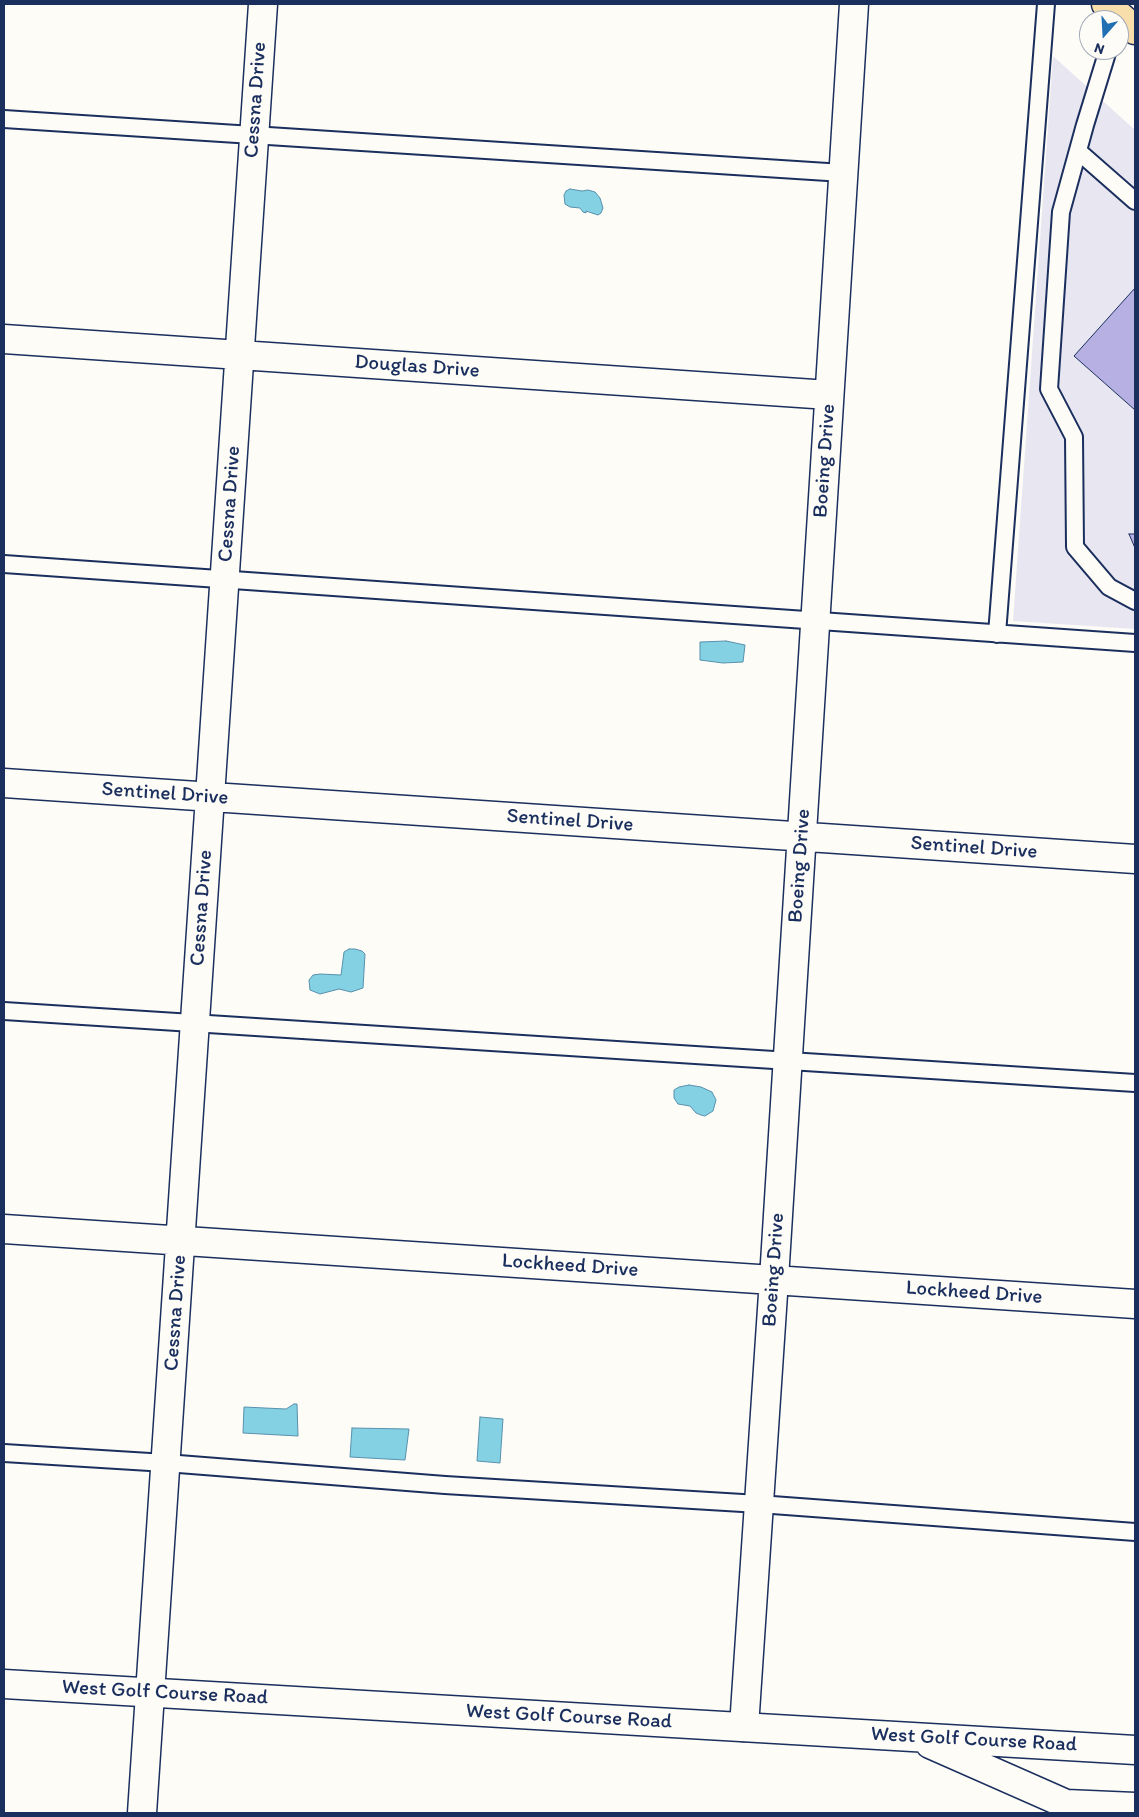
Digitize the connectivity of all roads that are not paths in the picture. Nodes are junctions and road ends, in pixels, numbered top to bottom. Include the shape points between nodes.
1 (263, 4) edge
2 (854, 4) edge
3 (1046, 4) edge
4 (1105, 60) edge
5 (4, 119) edge
6 (254, 136) junction
7 (1078, 150) junction
8 (843, 173) junction
9 (1135, 201) edge
10 (4, 339) edge
11 (240, 355) junction
12 (829, 394) junction
13 (4, 564) edge
14 (224, 581) junction
15 (1135, 601) edge
16 (815, 621) junction
17 (998, 634) junction
18 (1135, 643) edge
19 (4, 783) edge
20 (210, 797) junction
21 (802, 836) junction
22 (1135, 859) edge
23 (4, 1011) edge
24 (195, 1023) junction
25 (787, 1062) junction
26 (1135, 1083) edge
27 (4, 1229) edge
28 (181, 1241) junction
29 (774, 1279) junction
30 (1135, 1304) edge
31 (4, 1453) edge
32 (166, 1463) junction
33 (759, 1504) junction
34 (1135, 1532) edge
35 (4, 1684) edge
36 (150, 1692) junction
37 (744, 1727) junction
38 (913, 1737) junction
39 (1135, 1750) edge
40 (1135, 1807) edge
41 (142, 1813) edge

1 - 6 street, Cessna Drive
2 - 8 street, Boeing Drive
3 - 17 lane
4 - 7 lane
5 - 6 lane
6 - 8 lane
6 - 11 street, Cessna Drive
7 - 9 lane
7 - 15 lane via 1062,212 1049,389 1074,437 1075,547 1109,587
8 - 12 street, Boeing Drive
10 - 11 street, Douglas Drive
11 - 12 street, Douglas Drive
11 - 14 street, Cessna Drive
12 - 16 street, Boeing Drive
13 - 14 lane
14 - 16 lane
14 - 20 street, Cessna Drive
16 - 17 lane
16 - 21 street, Boeing Drive
17 - 18 lane
19 - 20 street, Sentinel Drive
20 - 21 street, Sentinel Drive
20 - 24 street, Cessna Drive
21 - 22 street, Sentinel Drive
21 - 25 street, Boeing Drive
23 - 24 lane
24 - 25 lane
24 - 28 street, Cessna Drive
25 - 26 lane
25 - 29 street, Boeing Drive
27 - 28 street, Lockheed Drive
28 - 29 street, Lockheed Drive
28 - 32 street, Cessna Drive
29 - 30 street, Lockheed Drive
29 - 33 street, Boeing Drive
31 - 32 lane
32 - 33 lane
32 - 36 street, Cessna Drive
33 - 34 lane
33 - 37 street, Boeing Drive
35 - 36 street, West Golf Course Road
36 - 37 street, West Golf Course Road
36 - 41 street, Cessna Drive
37 - 38 street, West Golf Course Road
38 - 39 street, West Golf Course Road
38 - 40 street via 1066,1804

